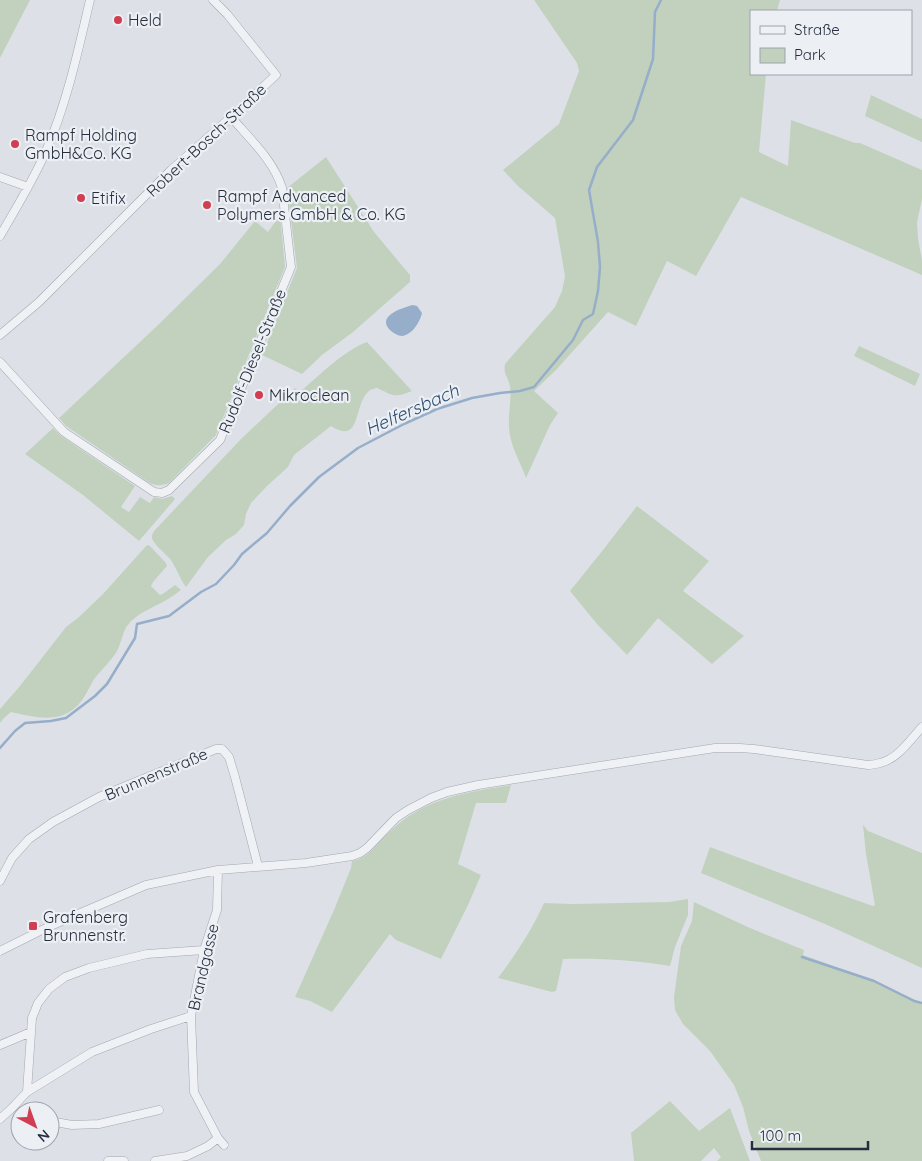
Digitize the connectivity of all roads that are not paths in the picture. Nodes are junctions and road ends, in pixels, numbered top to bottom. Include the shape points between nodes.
1 (90, 0) edge
2 (213, 0) edge
3 (231, 117) junction
4 (0, 178) edge
5 (28, 187) junction
6 (0, 236) edge
7 (0, 335) edge
8 (0, 362) edge
9 (922, 727) edge
10 (258, 866) junction
11 (218, 870) junction
12 (0, 881) edge
13 (204, 950) junction
14 (0, 951) edge
15 (191, 1016) junction
16 (31, 1032) junction
17 (0, 1046) edge
18 (27, 1092) junction
19 (19, 1101) edge
20 (10, 1110) edge
21 (159, 1110) dead end
22 (0, 1119) edge
23 (60, 1123) edge
24 (218, 1138) junction
25 (224, 1145) dead end
26 (108, 1161) edge
27 (124, 1161) edge
28 (155, 1161) edge

1 - 5 street via 61,109 46,151
2 - 3 street, Robert-Bosch-Straße via 276,74
3 - 7 street, Robert-Bosch-Straße via 171,170 39,302
3 - 8 street, Rudolf-Diesel-Straße via 272,165 279,178 291,267 220,440 168,490 154,492 64,432
4 - 5 street
5 - 6 street
9 - 10 street via 892,758 868,765 754,749 715,748 478,784 447,792 408,810 367,848 352,856
10 - 11 street
10 - 12 street, Brunnenstraße via 229,757 222,749 216,749 99,797 53,822 29,839 12,858
11 - 13 street, Brandgasse via 216,910
11 - 14 street via 146,885
13 - 15 street, Brandgasse
13 - 16 street via 147,954 65,977 38,1003
15 - 18 street via 92,1052
15 - 24 street, Brandgasse via 194,1092
16 - 17 street
16 - 18 street
18 - 19 street
20 - 22 street
21 - 23 street via 99,1124
24 - 25 street, Brandgasse
24 - 28 street via 187,1156
26 - 27 street

